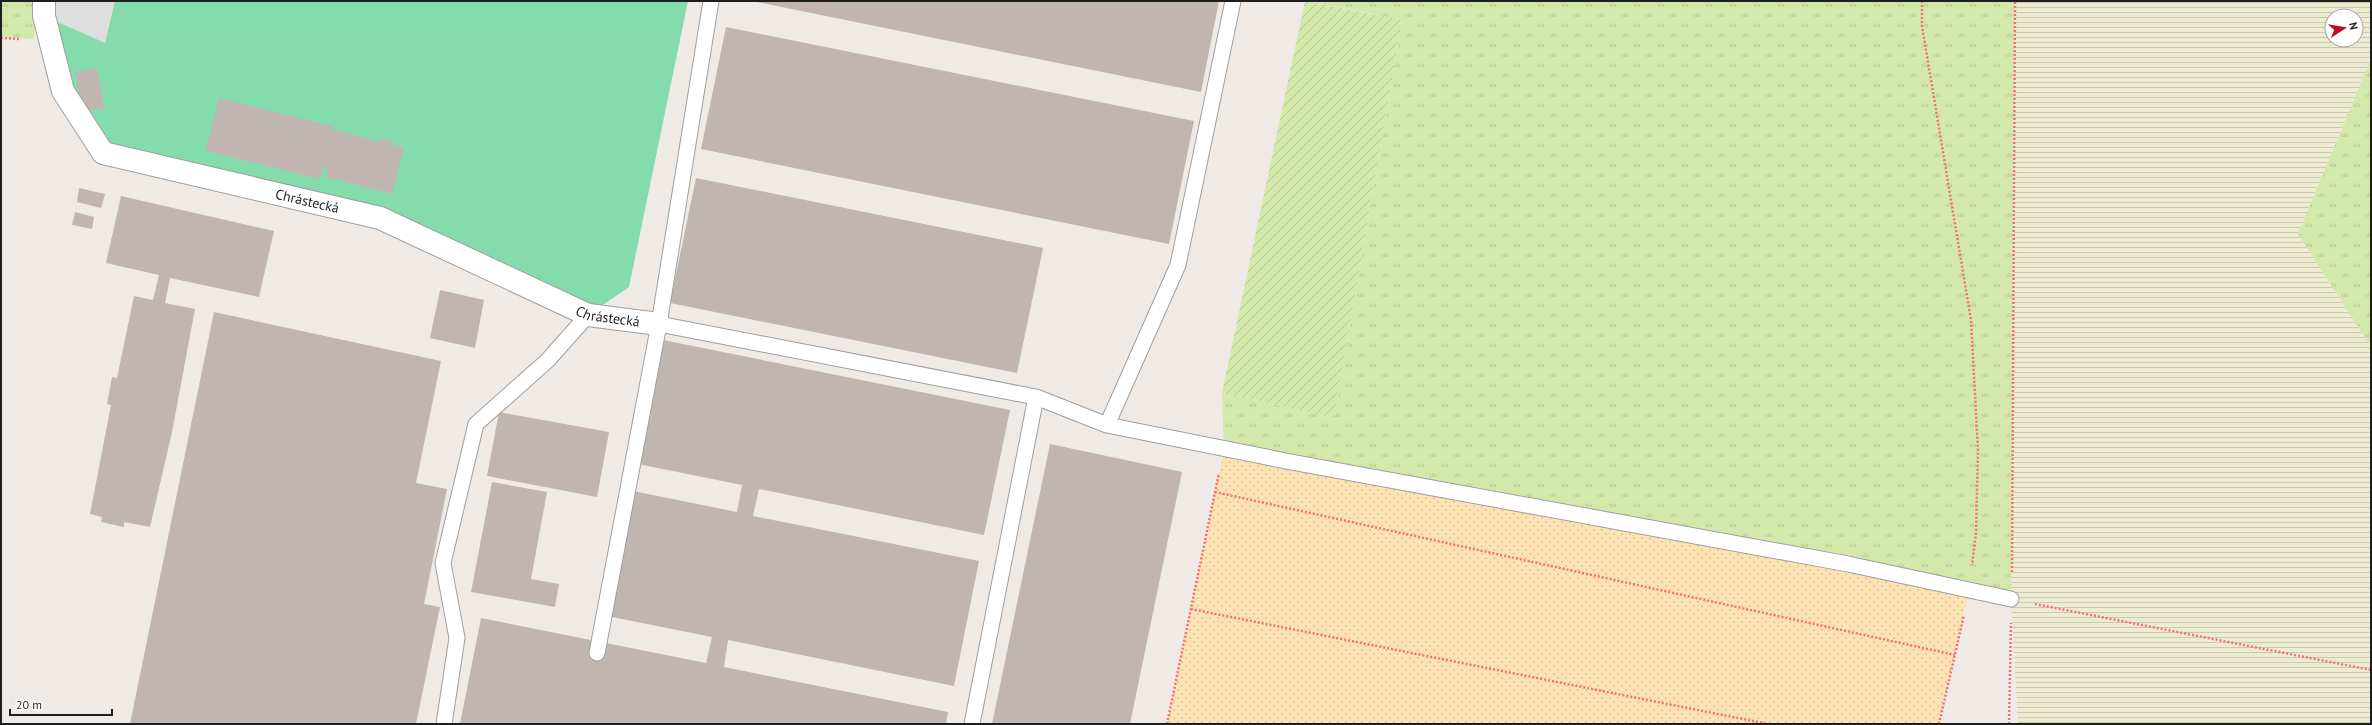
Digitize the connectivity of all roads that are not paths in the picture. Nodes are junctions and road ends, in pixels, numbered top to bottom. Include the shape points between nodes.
1 (44, 1) edge
2 (711, 1) edge
3 (1234, 1) edge
4 (588, 315) junction
5 (659, 324) junction
6 (1036, 397) junction
7 (1107, 425) junction
8 (2011, 599) road end
9 (596, 653) dead end
10 (444, 724) edge
11 (972, 724) edge

1 - 4 street, Chrástecká via 44,16 63,91 104,153 380,218
2 - 5 lane
3 - 7 lane via 1178,265
4 - 5 street, Chrástecká
4 - 10 lane via 547,361 476,424 443,563 457,638
5 - 6 lane
5 - 9 lane
6 - 7 lane
6 - 11 lane
7 - 8 lane via 1224,449 1848,564

